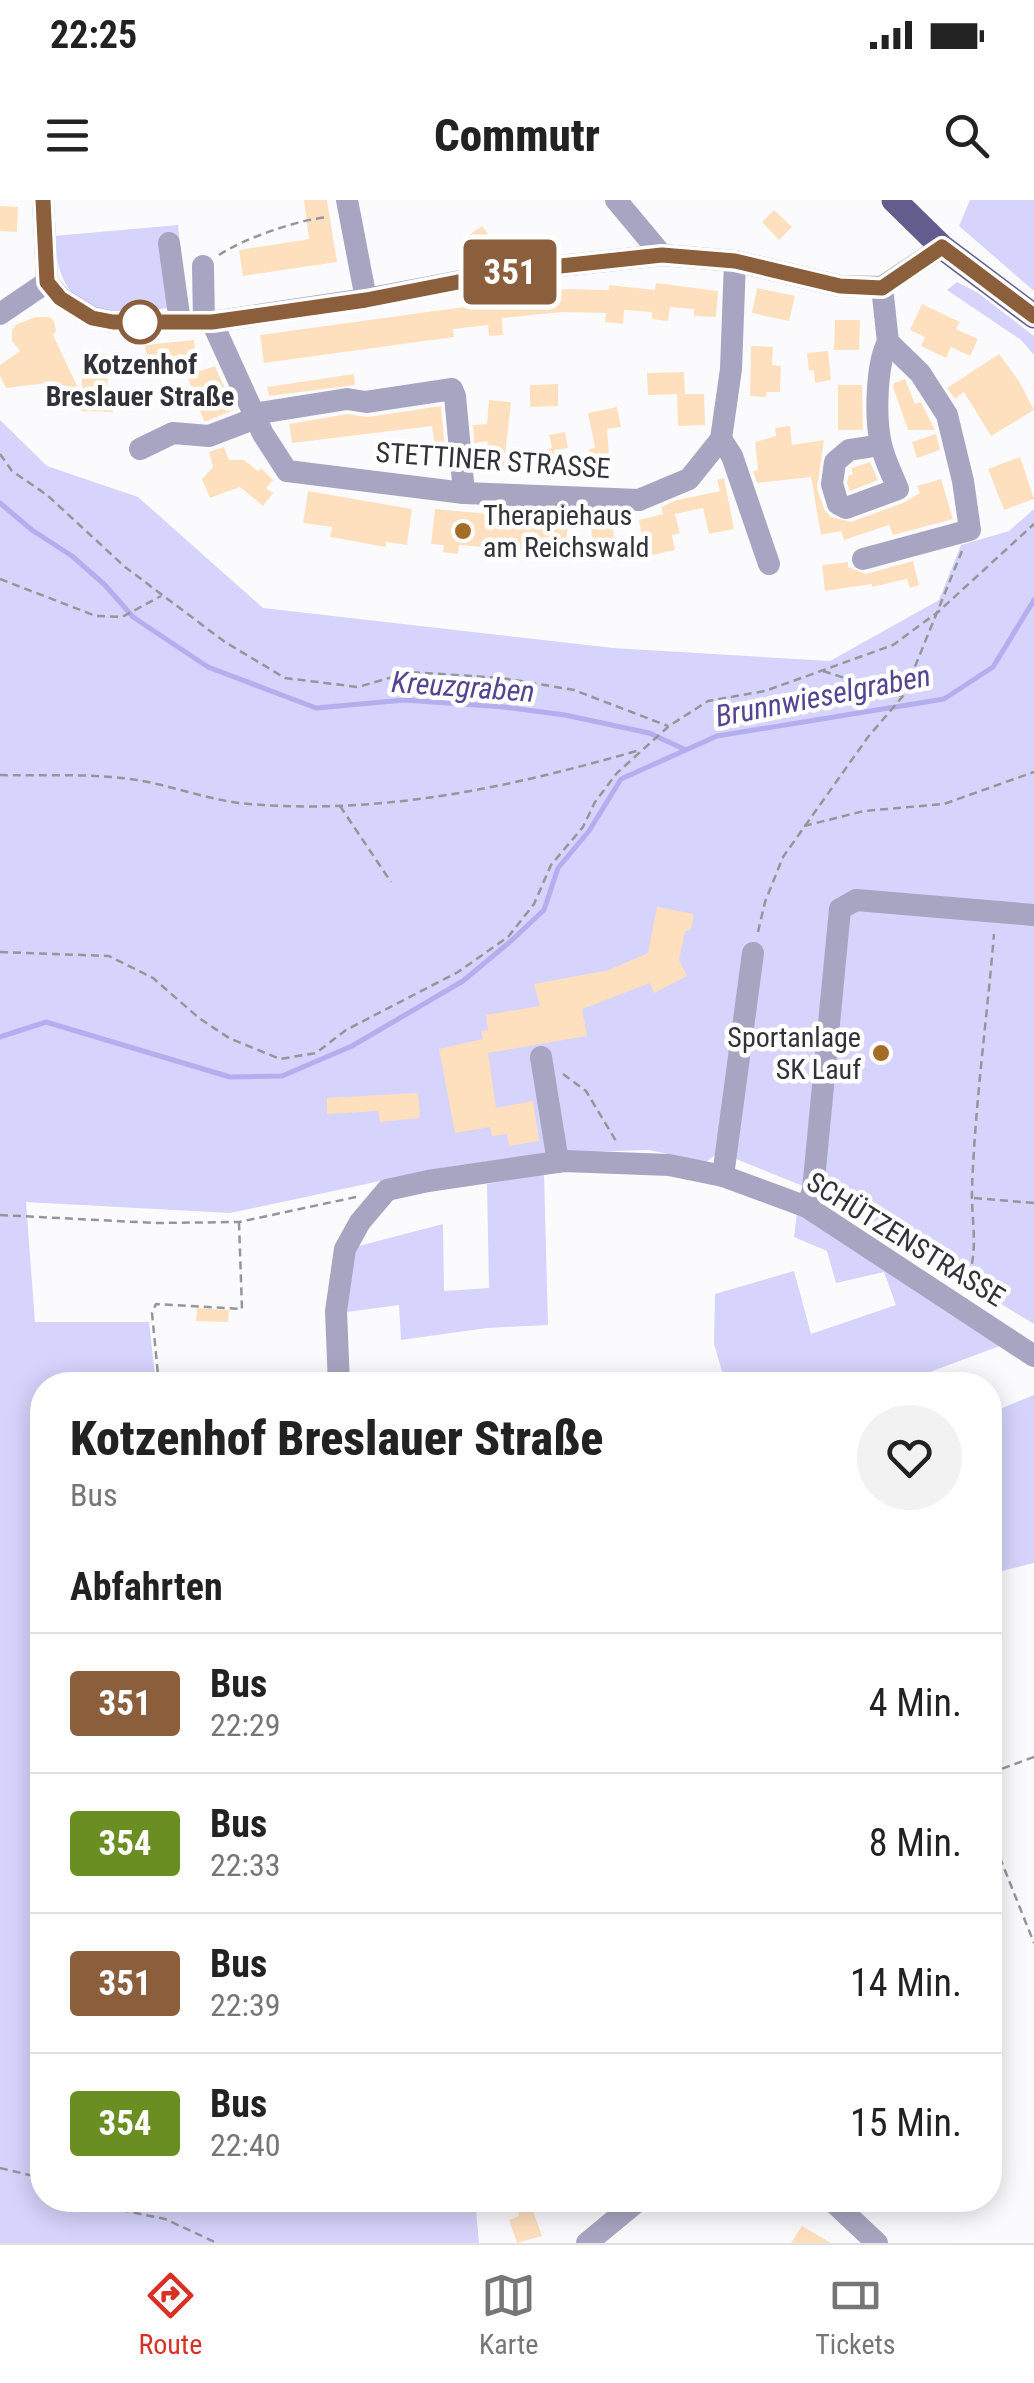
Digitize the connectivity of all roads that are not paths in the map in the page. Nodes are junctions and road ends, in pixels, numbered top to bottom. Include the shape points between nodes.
1 (44, 200) edge
2 (616, 200) edge
3 (894, 200) edge
4 (348, 207) edge
5 (170, 243) dead end
6 (942, 247) junction
7 (662, 255) junction
8 (735, 261) junction
9 (203, 266) road end
10 (47, 282) junction
11 (882, 288) junction
12 (366, 300) junction
13 (0, 314) edge
14 (1034, 316) edge
15 (180, 322) junction
16 (208, 322) junction
17 (888, 342) junction
18 (255, 416) junction
19 (722, 439) junction
20 (881, 446) dead end
21 (140, 449) dead end
22 (464, 494) junction
23 (863, 558) dead end
24 (770, 564) dead end
25 (1034, 914) edge
26 (752, 953) road end
27 (541, 1057) road end
28 (558, 1162) junction
29 (724, 1176) junction
30 (808, 1207) junction
31 (1034, 1356) edge
32 (338, 1372) edge
33 (625, 2212) edge
34 (844, 2212) edge
35 (588, 2243) edge
36 (877, 2243) edge

1 - 10 street
2 - 7 street
3 - 6 main road
4 - 12 street
5 - 15 street
6 - 11 street
6 - 14 main road
7 - 8 street
7 - 12 street via 514,271
8 - 11 street via 840,286
8 - 19 street
9 - 16 street
10 - 13 street
10 - 15 street via 92,318
11 - 17 street
12 - 16 street
15 - 16 street
16 - 18 street, STETTINER STRASSE
17 - 20 street via 881,356
17 - 23 street via 947,415 970,530
18 - 21 street via 209,436 173,434
18 - 22 street, STETTINER STRASSE via 288,472
18 - 22 street via 452,389
19 - 22 street, STETTINER STRASSE via 689,479 639,500
19 - 24 street
25 - 30 street via 844,903
26 - 29 street
27 - 28 street
28 - 29 street, SCHÜTZENSTRASSE via 669,1165
28 - 32 street, SCHÜTZENSTRASSE via 387,1190 345,1249 336,1312
29 - 30 street, SCHÜTZENSTRASSE
30 - 31 street, SCHÜTZENSTRASSE
33 - 35 street
34 - 36 street

